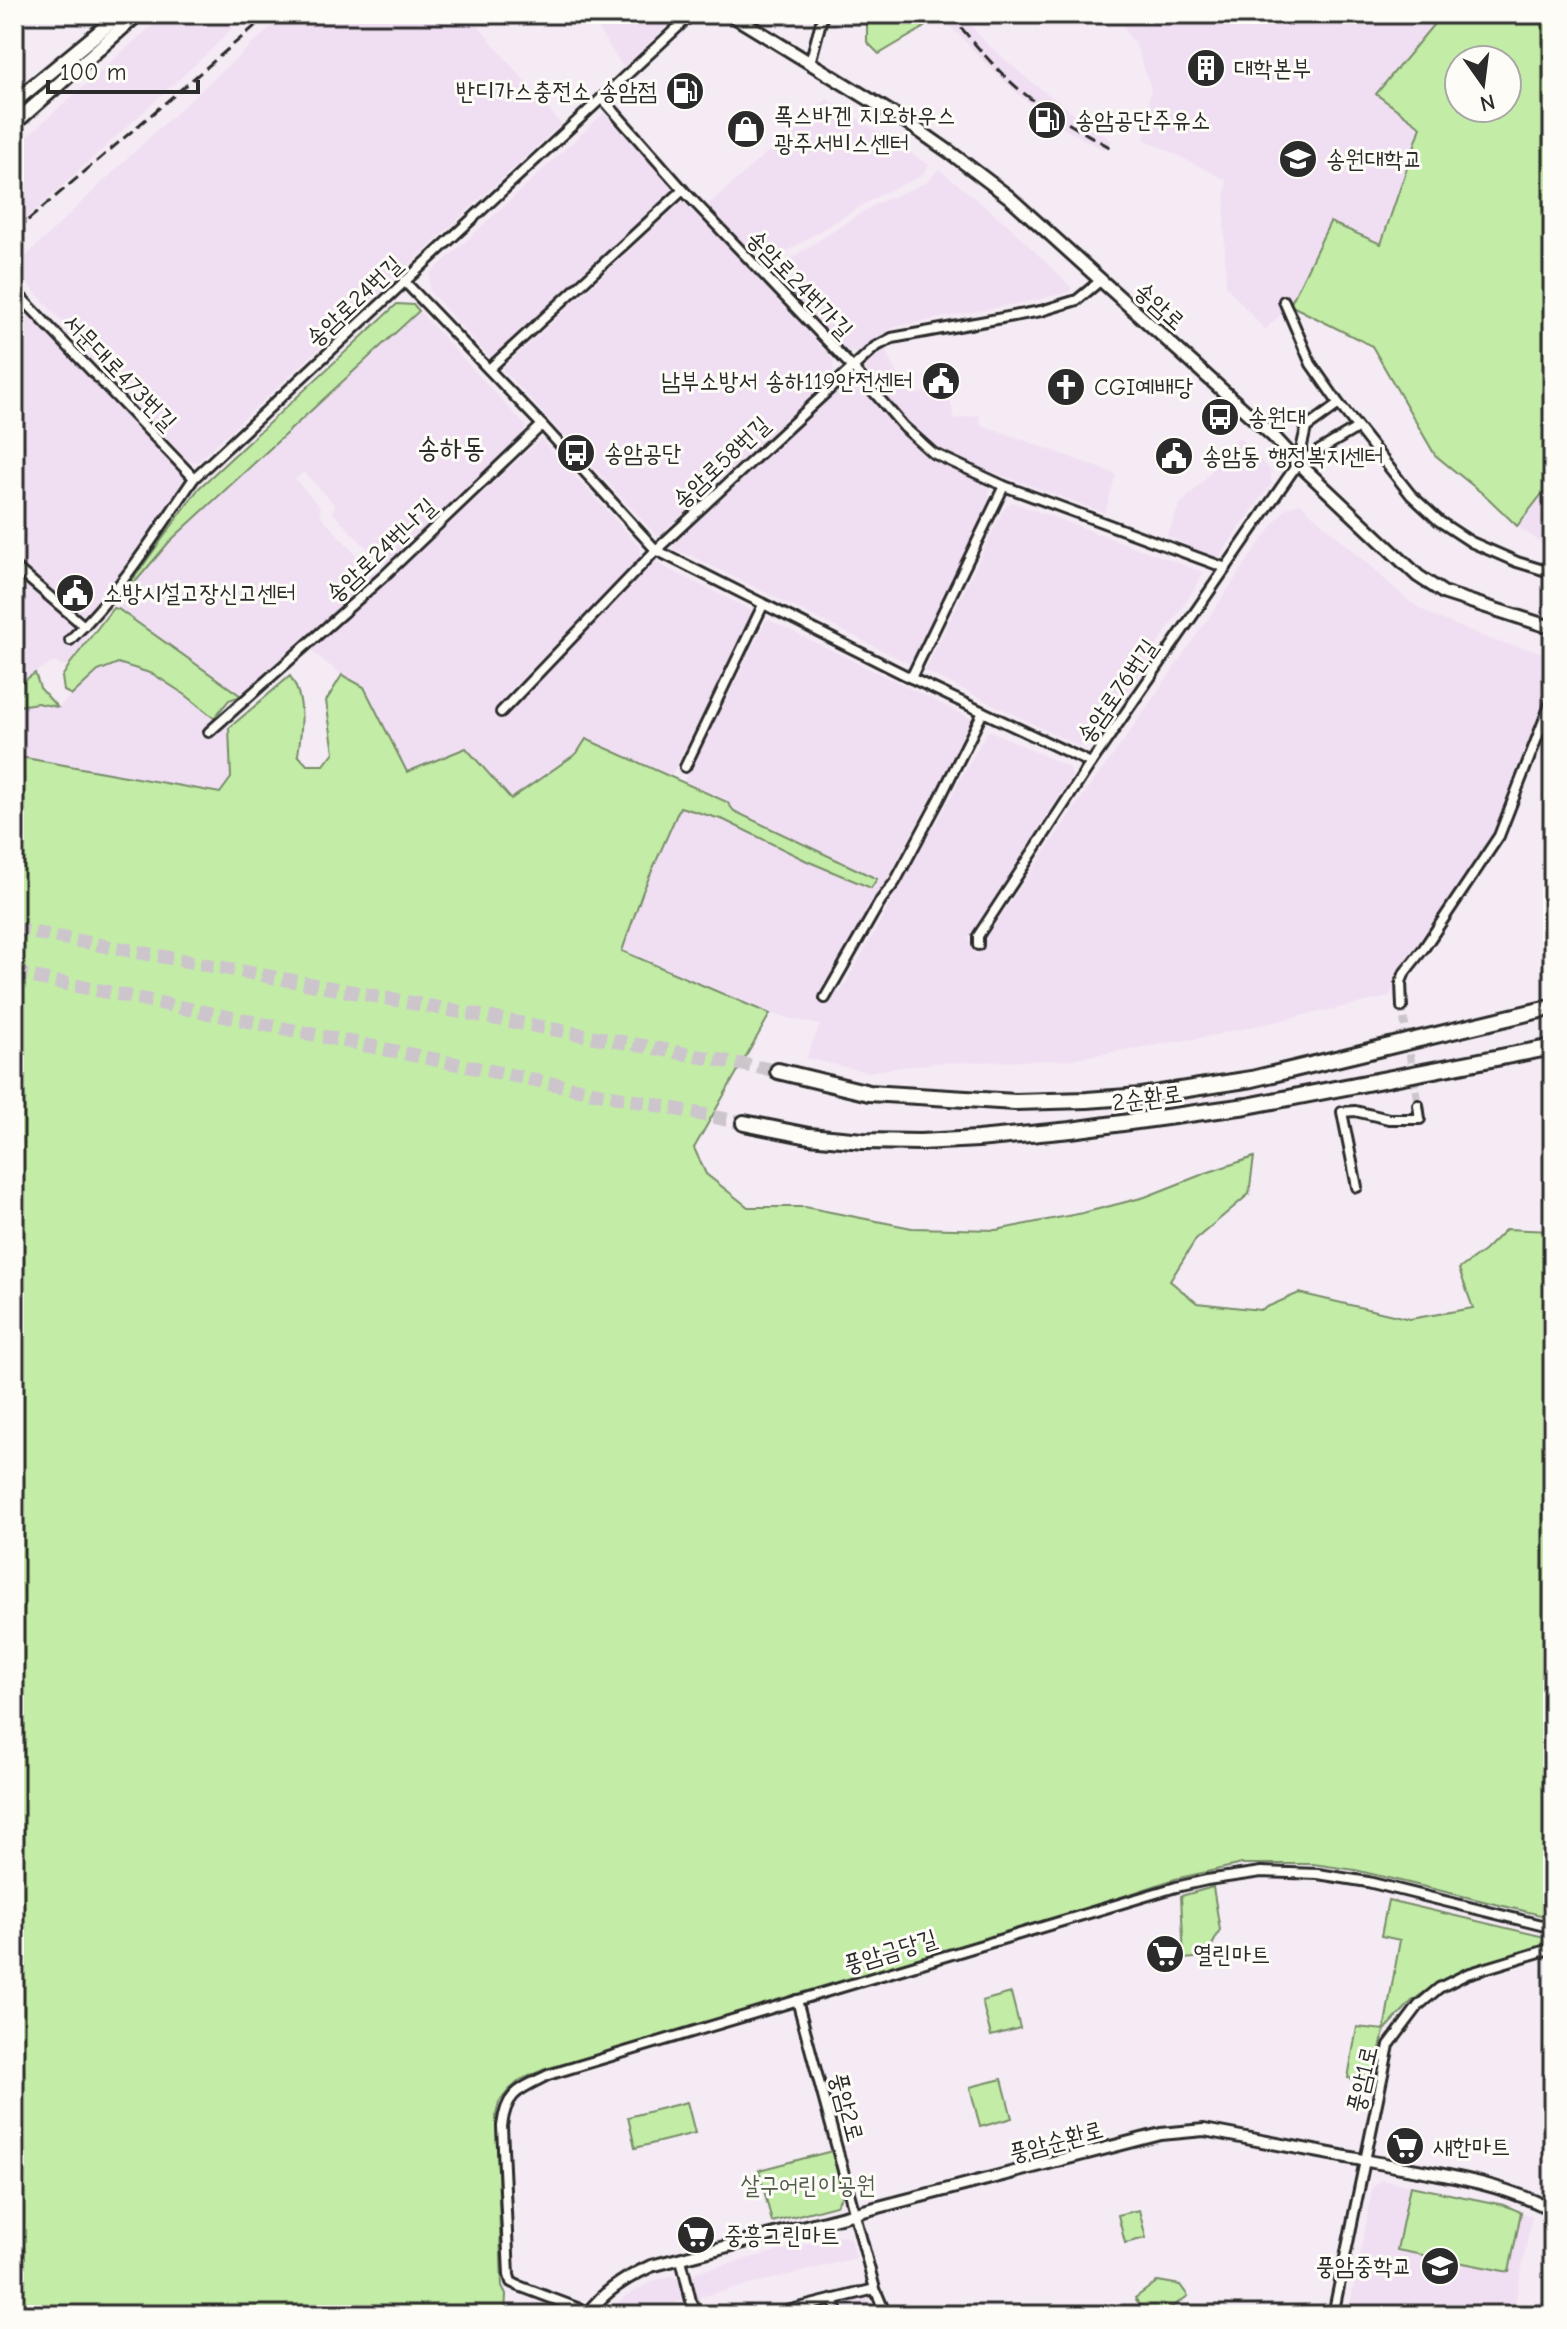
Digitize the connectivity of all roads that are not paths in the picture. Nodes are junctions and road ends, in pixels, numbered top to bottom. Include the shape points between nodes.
1 (121, 14) edge
2 (138, 14) edge
3 (150, 14) edge
4 (692, 14) edge
5 (730, 14) edge
6 (823, 14) edge
7 (810, 63) junction
8 (59, 86) junction
9 (602, 98) junction
10 (14, 102) edge
11 (14, 124) edge
12 (683, 190) junction
13 (404, 281) junction
14 (1100, 281) junction
15 (15, 294) edge
16 (1284, 301) dead end
17 (853, 368) junction
18 (489, 369) junction
19 (1339, 404) junction
20 (542, 425) junction
21 (1357, 428) junction
22 (1298, 463) junction
23 (194, 478) junction
24 (1004, 486) junction
25 (656, 550) junction
26 (14, 566) edge
27 (1226, 568) junction
28 (1553, 573) edge
29 (763, 605) junction
30 (84, 626) junction
31 (1553, 628) edge
32 (70, 640) dead end
33 (911, 678) junction
34 (1553, 697) edge
35 (501, 712) dead end
36 (983, 712) junction
37 (209, 732) dead end
38 (1091, 763) junction
39 (685, 767) dead end
40 (978, 945) dead end
41 (825, 998) dead end
42 (1402, 1007) tunnel mouth
43 (1553, 1007) edge
44 (1553, 1047) edge
45 (778, 1071) tunnel mouth
46 (1418, 1105) dead end
47 (744, 1123) tunnel mouth
48 (1357, 1187) dead end
49 (1553, 1928) edge
50 (1553, 1948) edge
51 (797, 2000) junction
52 (1365, 2161) junction
53 (1553, 2210) edge
54 (855, 2215) junction
55 (681, 2259) junction
56 (875, 2289) junction
57 (833, 2299) junction
58 (587, 2313) edge
59 (698, 2315) edge
60 (771, 2315) edge
61 (839, 2315) edge
62 (886, 2315) edge
63 (1333, 2315) edge

1 - 10 main road
2 - 8 main road
3 - 8 main road
4 - 9 street, 송암로24번길
5 - 7 main road, 송암로
6 - 7 street
7 - 14 main road, 송암로 via 951,153 1009,197
8 - 11 main road
9 - 12 street, 송암로24번가길
9 - 13 street, 송암로24번길
12 - 17 street, 송암로24번가길
12 - 18 street
13 - 18 street
13 - 23 street, 송암로24번길
14 - 17 street, 송암로58번길 via 1077,300 1041,311 892,338
14 - 22 main road, 송암로
15 - 23 street, 서문대로473번길
16 - 19 street via 1311,364
17 - 24 street, 송암로24번가길 via 933,453
17 - 25 street, 송암로58번길
18 - 20 street
19 - 21 street
19 - 22 street via 1306,428
20 - 25 street
20 - 37 street, 송암로24번나길
21 - 22 street
21 - 28 street via 1439,521 1471,542
22 - 27 street, 송암로76번길
22 - 31 main road, 송암로 via 1418,576 1444,593
23 - 30 street, 송암로24번길
24 - 27 street, 송암로24번가길
24 - 33 street
25 - 29 street
25 - 35 street, 송암로58번길
26 - 30 street
27 - 38 street, 송암로76번길
29 - 33 street
29 - 39 street
30 - 32 street, 송암로24번길
33 - 36 street
34 - 42 street via 1499,836 1405,972
36 - 38 street
36 - 41 street via 910,855
38 - 40 street, 송암로76번길 via 978,936
43 - 45 highway, 2순환로 via 1252,1079 1127,1097 1015,1102 869,1093
44 - 47 highway, 2순환로 via 1247,1106 1009,1136 863,1141
46 - 48 street via 1420,1119 1342,1112
49 - 51 street, 풍암금당길 via 1368,1882 1261,1872 1176,1887
50 - 52 street, 풍암1로 via 1467,1974 1419,2005 1389,2045
51 - 54 street, 풍암2로
51 - 58 street, 풍암금당길 via 548,2075 512,2095 502,2126 511,2282
52 - 53 street, 풍암순환로 via 1500,2187
52 - 54 street, 풍암순환로 via 1189,2131
52 - 63 street, 풍암1로
54 - 55 street, 풍암순환로
54 - 56 street, 풍암2로
55 - 58 street, 풍암순환로 via 629,2276
55 - 59 street
56 - 57 street
56 - 62 street, 풍암2로
57 - 60 street
57 - 61 street

